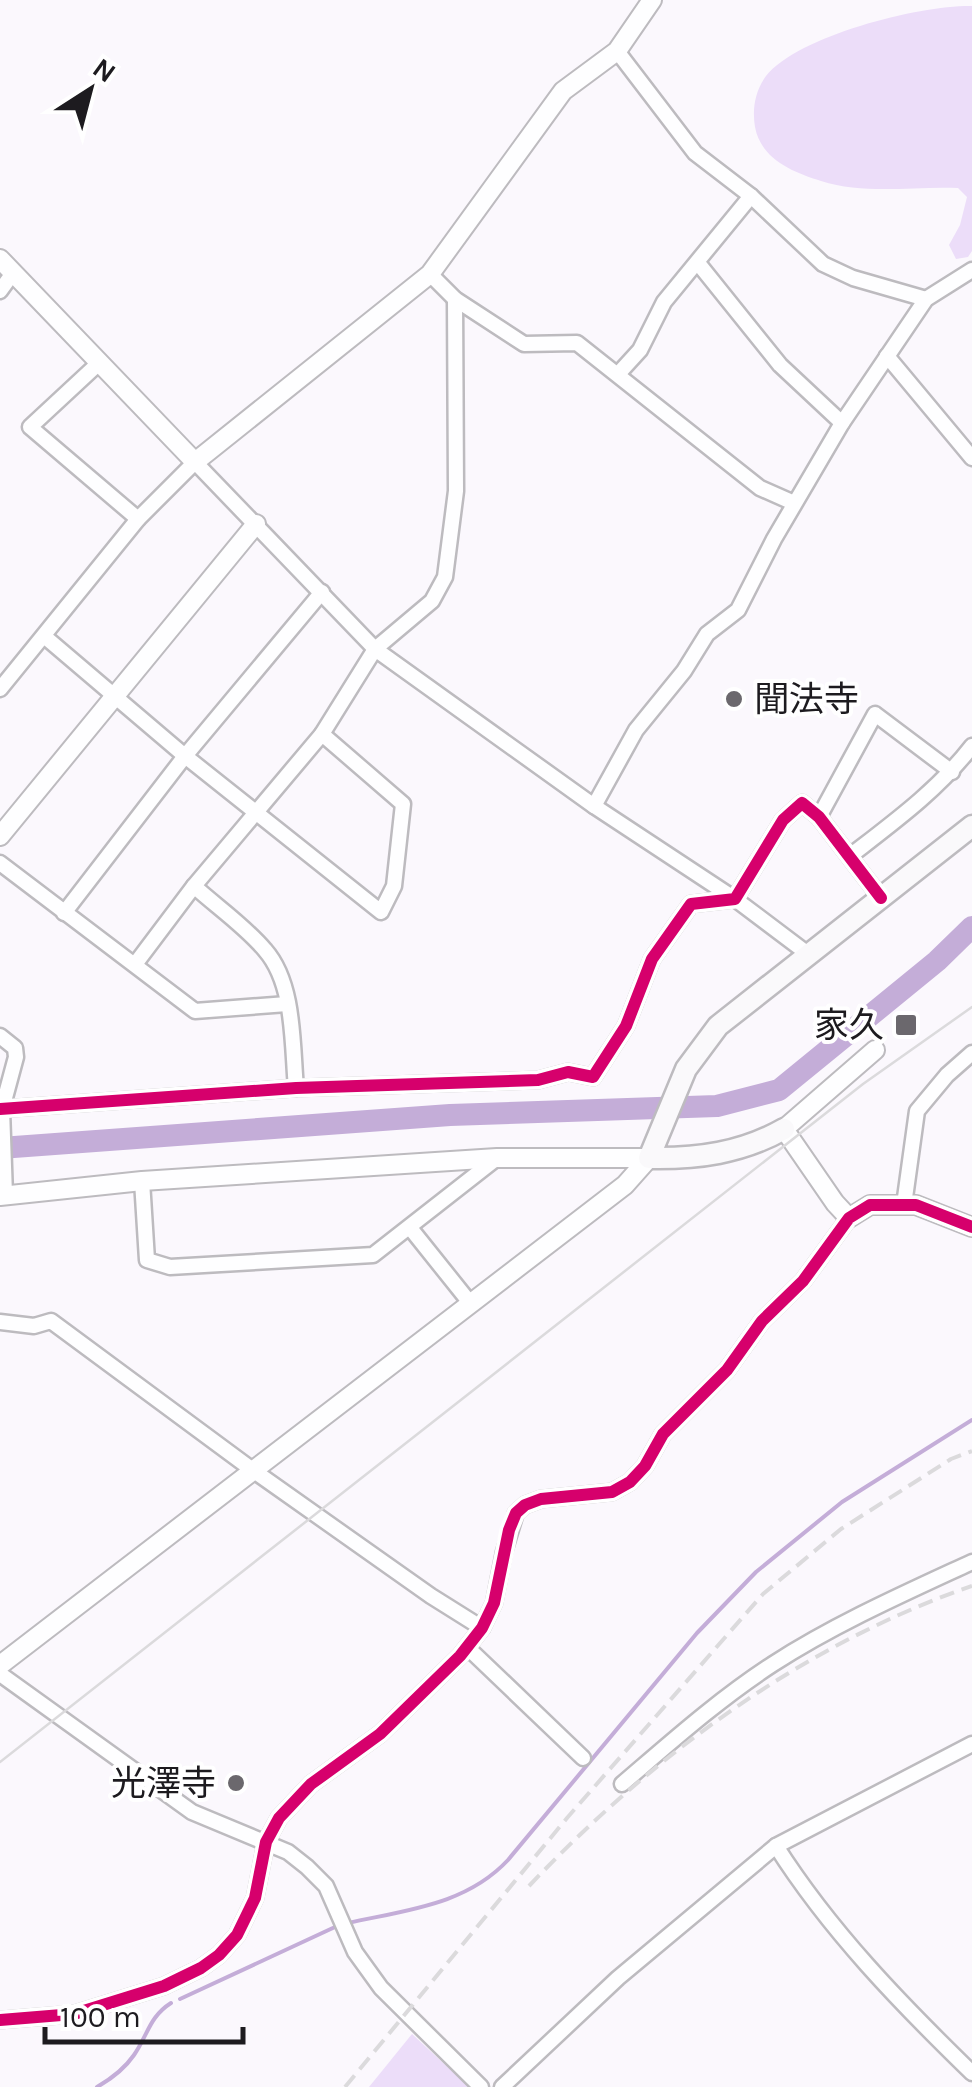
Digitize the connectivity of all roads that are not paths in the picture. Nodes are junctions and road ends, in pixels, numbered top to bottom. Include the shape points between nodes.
1 (652, 0) edge
2 (617, 51) junction
3 (751, 196) junction
4 (698, 263) junction
5 (7, 266) edge
6 (972, 270) edge
7 (430, 274) junction
8 (0, 291) edge
9 (455, 299) junction
10 (926, 299) junction
11 (887, 356) junction
12 (100, 362) junction
13 (619, 374) junction
14 (842, 423) junction
15 (972, 458) edge
16 (195, 462) junction
17 (794, 503) junction
18 (138, 518) junction
19 (256, 524) junction
20 (322, 592) junction
21 (44, 636) junction
22 (375, 648) junction
23 (0, 689) edge
24 (114, 696) junction
25 (322, 734) junction
26 (972, 746) edge
27 (185, 756) junction
28 (952, 772) junction
29 (594, 806) junction
30 (258, 812) junction
31 (819, 818) junction
32 (972, 826) edge
33 (0, 836) edge
34 (850, 856) junction
35 (0, 863) edge
36 (194, 886) junction
37 (881, 898) junction
38 (735, 899) junction
39 (64, 913) junction
40 (808, 954) junction
41 (136, 963) junction
42 (287, 1004) junction
43 (0, 1036) edge
44 (875, 1050) dead end
45 (972, 1054) edge
46 (296, 1088) junction
47 (1, 1109) edge
48 (784, 1129) junction
49 (1, 1137) edge
50 (653, 1148) junction
51 (497, 1158) junction
52 (142, 1182) junction
53 (3, 1196) edge
54 (904, 1205) junction
55 (850, 1218) junction
56 (972, 1227) edge
57 (410, 1228) junction
58 (471, 1304) junction
59 (0, 1322) edge
60 (254, 1471) junction
61 (972, 1562) edge
62 (482, 1628) junction
63 (468, 1648) junction
64 (0, 1665) edge
65 (0, 1674) edge
66 (972, 1744) edge
67 (583, 1758) dead end
68 (622, 1784) dead end
69 (266, 1842) junction
70 (776, 1846) junction
71 (0, 2020) edge
72 (972, 2073) edge
73 (482, 2087) edge
74 (502, 2087) edge

1 - 2 street
2 - 3 street via 695,153
2 - 7 street via 563,91
3 - 4 street
3 - 10 street via 823,264
4 - 13 street via 664,302 640,350
4 - 14 street via 780,365
5 - 8 street
5 - 12 street
6 - 10 street
7 - 9 street
7 - 16 street
9 - 13 street via 524,344 577,342
9 - 22 street via 456,492 448,567 432,601
10 - 11 street
11 - 14 street
11 - 15 street
12 - 16 street
12 - 18 street via 30,427
13 - 17 street via 760,488
14 - 17 street
16 - 18 street
16 - 19 street
17 - 29 street via 738,610 707,634 636,730
18 - 21 street
19 - 20 street
19 - 24 street
20 - 22 street
20 - 27 street
21 - 23 street
21 - 24 street
22 - 25 street
22 - 29 street
24 - 27 street
24 - 33 street
25 - 30 street
25 - 30 street via 403,804 394,886 380,912
26 - 28 street
27 - 30 street
27 - 39 street
28 - 31 street via 875,714
28 - 34 street
29 - 38 street
30 - 36 street
31 - 34 street
31 - 38 street via 802,803 782,820
32 - 37 main road
34 - 37 street
35 - 39 street
36 - 41 street
36 - 42 street via 266,950
37 - 40 main road
38 - 40 street
38 - 46 street via 692,904 652,959 626,1026 593,1077 568,1072 538,1080
39 - 41 street
40 - 50 main road via 718,1026 692,1058
41 - 42 street via 195,1010
42 - 46 street
43 - 47 street via 16,1057
44 - 48 street
45 - 54 street via 917,1111
46 - 47 street
47 - 49 street
48 - 50 main road via 734,1151 678,1158
48 - 55 street
49 - 53 street
50 - 51 street
50 - 58 street via 625,1185
51 - 52 street
51 - 57 street
52 - 53 street
52 - 57 street via 147,1260 170,1266 373,1255
54 - 55 street via 870,1205
54 - 56 street
55 - 62 street via 728,1370 663,1434 630,1482 612,1492 541,1499 516,1513
57 - 58 street
58 - 60 street
59 - 60 street via 52,1321
60 - 62 street
60 - 64 street
61 - 68 street via 774,1663
62 - 63 street
63 - 67 street
63 - 69 street via 380,1734 297,1797
65 - 69 street via 192,1812
66 - 70 street
69 - 71 street via 255,1898 237,1935 202,1968 74,2014
69 - 73 street via 326,1886 354,1952
70 - 72 street via 805,1892 899,2002
70 - 74 street via 618,1978

